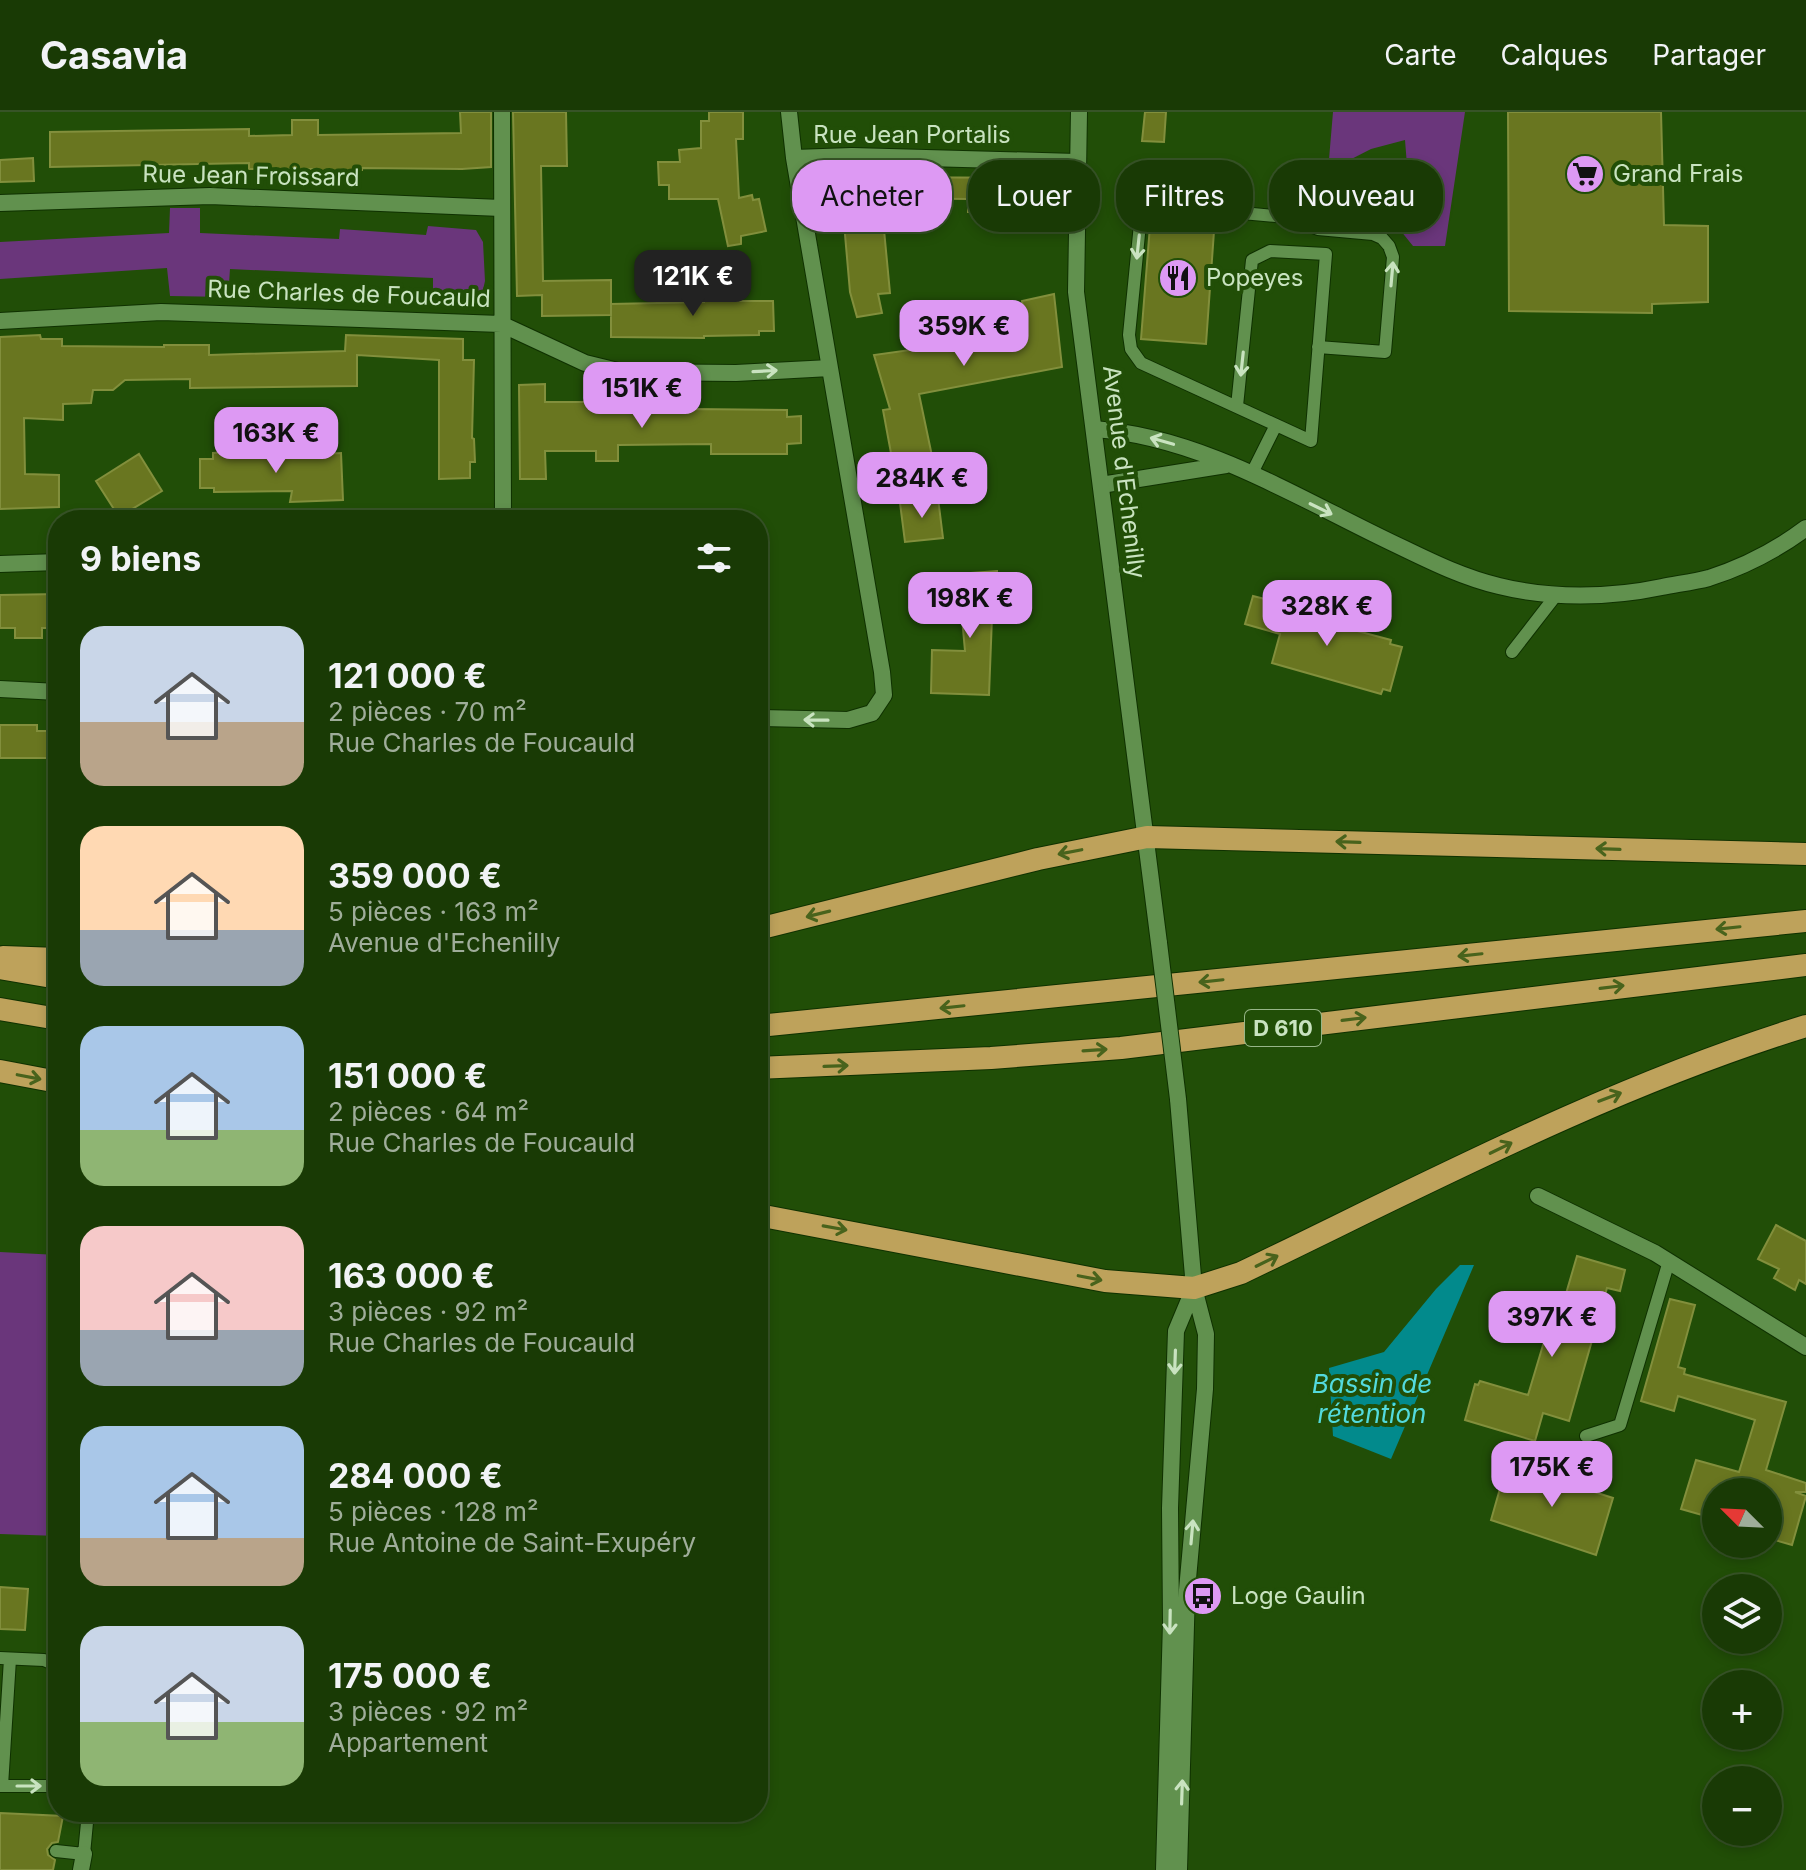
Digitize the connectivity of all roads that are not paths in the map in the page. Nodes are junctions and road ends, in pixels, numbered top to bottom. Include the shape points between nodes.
1 (502, 112) edge
2 (789, 112) edge
3 (1079, 112) edge
4 (794, 158) junction
5 (1002, 160) edge
6 (1077, 160) edge
7 (0, 203) edge
8 (501, 208) junction
9 (1076, 232) edge
10 (0, 321) edge
11 (501, 324) junction
12 (1318, 347) junction
13 (830, 368) junction
14 (1237, 406) junction
15 (1276, 425) junction
16 (1094, 429) junction
17 (1228, 464) junction
18 (1251, 475) junction
19 (1101, 485) junction
20 (503, 510) edge
21 (1806, 528) edge
22 (48, 562) edge
23 (0, 564) edge
24 (1557, 594) junction
25 (1512, 652) dead end
26 (0, 689) edge
27 (48, 691) edge
28 (768, 718) edge
29 (1147, 837) junction
30 (1806, 854) edge
31 (1806, 921) edge
32 (768, 926) edge
33 (0, 957) edge
34 (48, 959) edge
35 (1806, 965) edge
36 (0, 968) edge
37 (48, 976) edge
38 (0, 1009) edge
39 (48, 1017) edge
40 (768, 1025) edge
41 (1806, 1026) edge
42 (768, 1068) edge
43 (0, 1071) edge
44 (48, 1080) edge
45 (1538, 1196) dead end
46 (768, 1217) edge
47 (1669, 1261) junction
48 (1194, 1288) junction
49 (1806, 1347) edge
50 (1586, 1436) dead end
51 (5, 1659) edge
52 (48, 1662) edge
53 (1, 1786) edge
54 (48, 1786) edge
55 (87, 1822) edge
56 (56, 1851) dead end
57 (82, 1862) edge
58 (1164, 1870) edge
59 (1179, 1870) edge

1 - 8 street
2 - 4 street
3 - 6 street, Avenue d'Echenilly
4 - 5 street, Rue Jean Portalis
4 - 13 street
7 - 8 street, Rue Jean Froissard via 210,196
8 - 11 street
9 - 16 street, Avenue d'Echenilly via 1076,292
10 - 11 street, Rue Charles de Foucauld via 161,312
11 -> 13 street, Rue Charles de Foucauld via 585,363 622,372
11 - 20 street
12 -> 14 lane via 1326,254 1270,251 1252,260
12 -> 14 lane via 1385,352 1393,257 1382,238 1242,213 1204,185 1163,184 1152,190 1141,214 1131,349 1141,363
12 - 15 lane via 1311,441
13 -> 28 street via 884,695 872,713 848,720
14 - 15 lane
15 - 18 lane
17 -> 16 street via 1140,434
16 - 19 street, Avenue d'Echenilly
17 - 18 street
17 - 19 street
18 -> 24 street via 1454,572 1496,586
19 - 29 street, Avenue d'Echenilly
21 - 24 street via 1785,544 1710,578 1635,592
22 - 23 street
24 - 25 lane
26 - 27 street
30 -> 29 highway
29 -> 32 highway
29 - 48 street, Avenue d'Echenilly, bridge
31 -> 40 highway, D 610
33 - 34 highway
42 -> 35 highway, D 610 via 1121,1048
36 - 37 highway
38 - 39 highway
48 -> 41 highway via 1241,1273 1599,1101
43 -> 44 highway
45 - 47 street
46 -> 48 highway via 1105,1281
47 - 49 street
47 - 50 lane via 1620,1425
48 -> 58 street via 1176,1331
59 -> 48 street, Avenue d'Echenilly via 1187,1590 1205,1377 1206,1334
51 - 52 lane
51 - 53 lane
53 -> 54 lane
55 - 57 lane
56 - 57 lane

